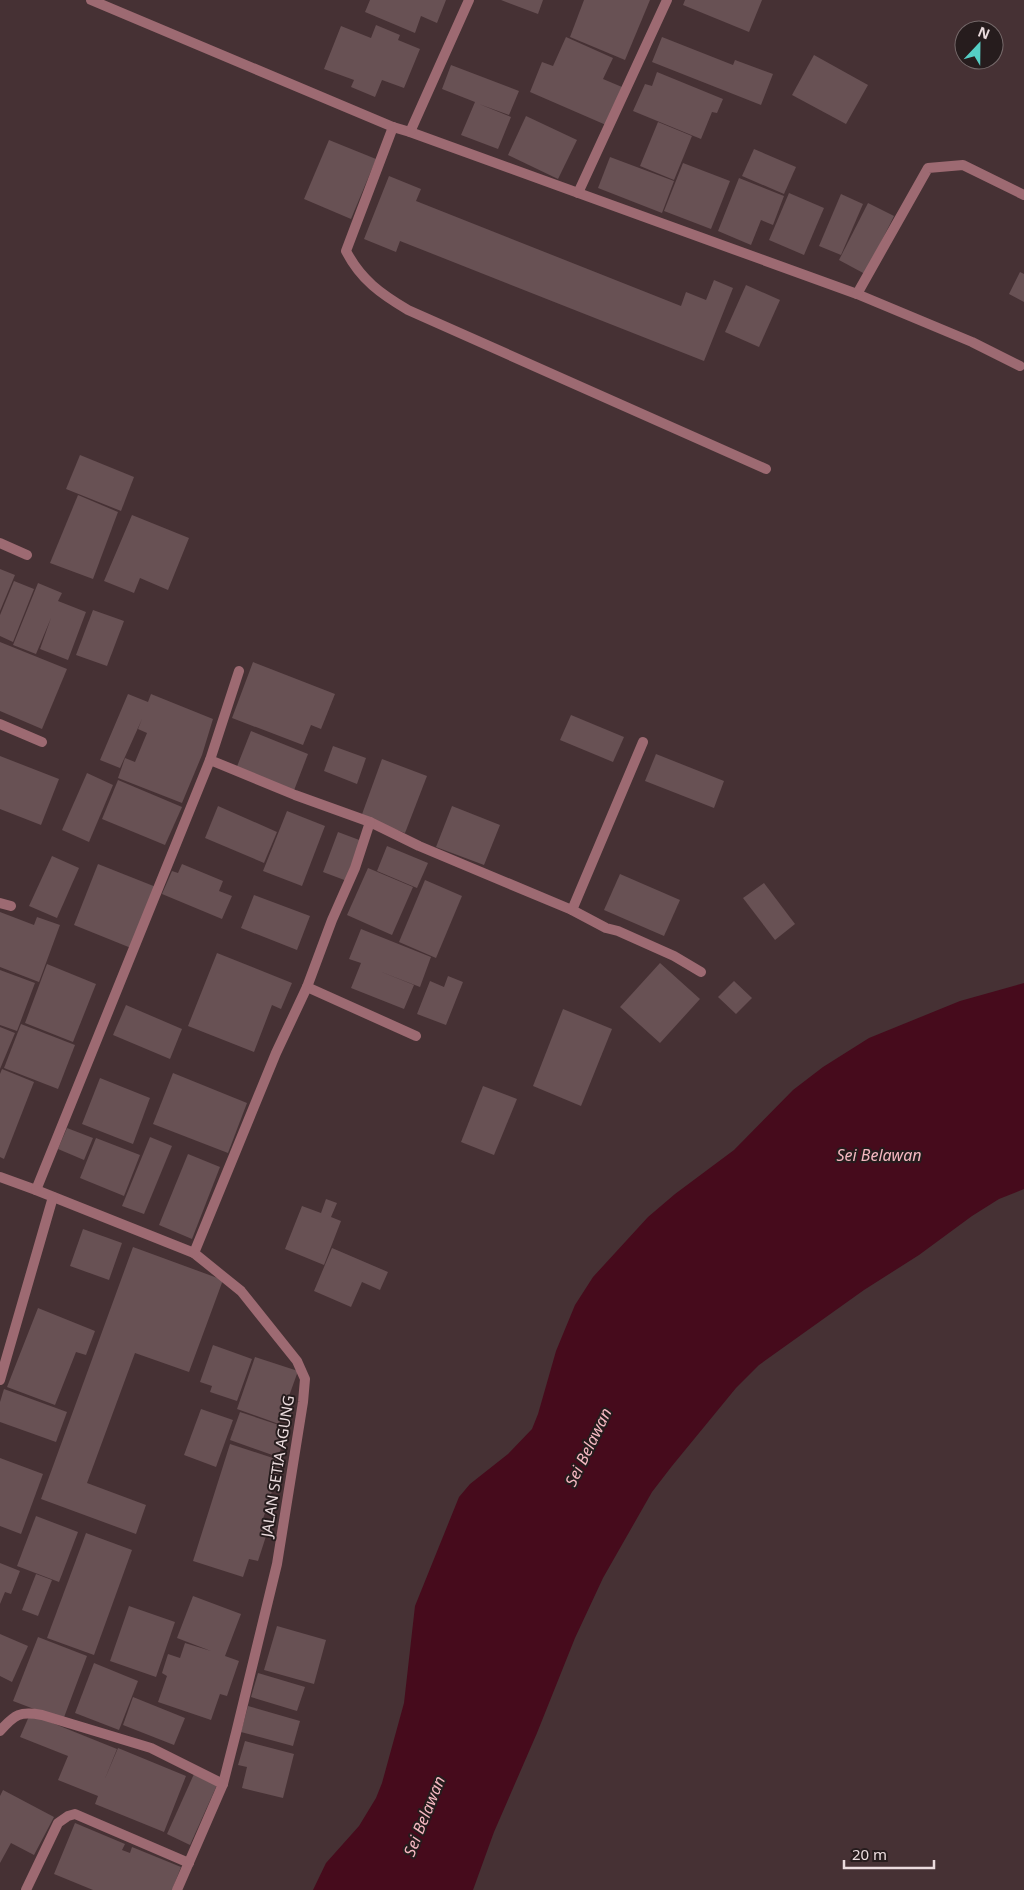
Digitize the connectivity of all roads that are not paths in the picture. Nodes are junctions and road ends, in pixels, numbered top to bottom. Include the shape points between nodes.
1 (91, 0) edge
2 (469, 0) edge
3 (667, 0) edge
4 (393, 127) junction
5 (410, 132) junction
6 (578, 193) junction
7 (1024, 195) edge
8 (857, 294) junction
9 (1020, 366) dead end
10 (766, 470) dead end
11 (0, 543) edge
12 (27, 555) dead end
13 (239, 672) dead end
14 (0, 724) edge
15 (42, 742) dead end
16 (643, 742) dead end
17 (210, 760) junction
18 (370, 822) junction
19 (0, 903) edge
20 (11, 906) dead end
21 (572, 910) junction
22 (701, 972) dead end
23 (307, 987) junction
24 (416, 1036) dead end
25 (0, 1177) edge
26 (36, 1190) junction
27 (53, 1197) junction
28 (194, 1253) junction
29 (0, 1380) edge
30 (0, 1731) edge
31 (223, 1784) junction
32 (189, 1862) junction
33 (26, 1890) edge
34 (177, 1890) edge

1 - 4 street
2 - 5 street
3 - 6 street
4 - 5 street
4 - 10 street via 346,251 357,269 379,292 408,310
5 - 6 street
6 - 8 street
7 - 8 street via 963,165 928,168
8 - 9 street via 972,342
11 - 12 street
13 - 17 street
14 - 15 street
16 - 21 street
17 - 18 street
17 - 26 street
18 - 21 street
18 - 23 street
19 - 20 street
21 - 22 street via 674,956
23 - 24 street
23 - 28 street via 276,1052
25 - 26 street, JALAN SETIA AGUNG
26 - 27 street, JALAN SETIA AGUNG
27 - 28 street, JALAN SETIA AGUNG
27 - 29 street
28 - 31 street, JALAN SETIA AGUNG via 241,1291 297,1361 305,1379 277,1564
30 - 31 street via 10,1719 27,1712 42,1715 151,1748
31 - 32 street, JALAN SETIA AGUNG
32 - 33 street via 75,1814 58,1823
32 - 34 street, JALAN SETIA AGUNG

